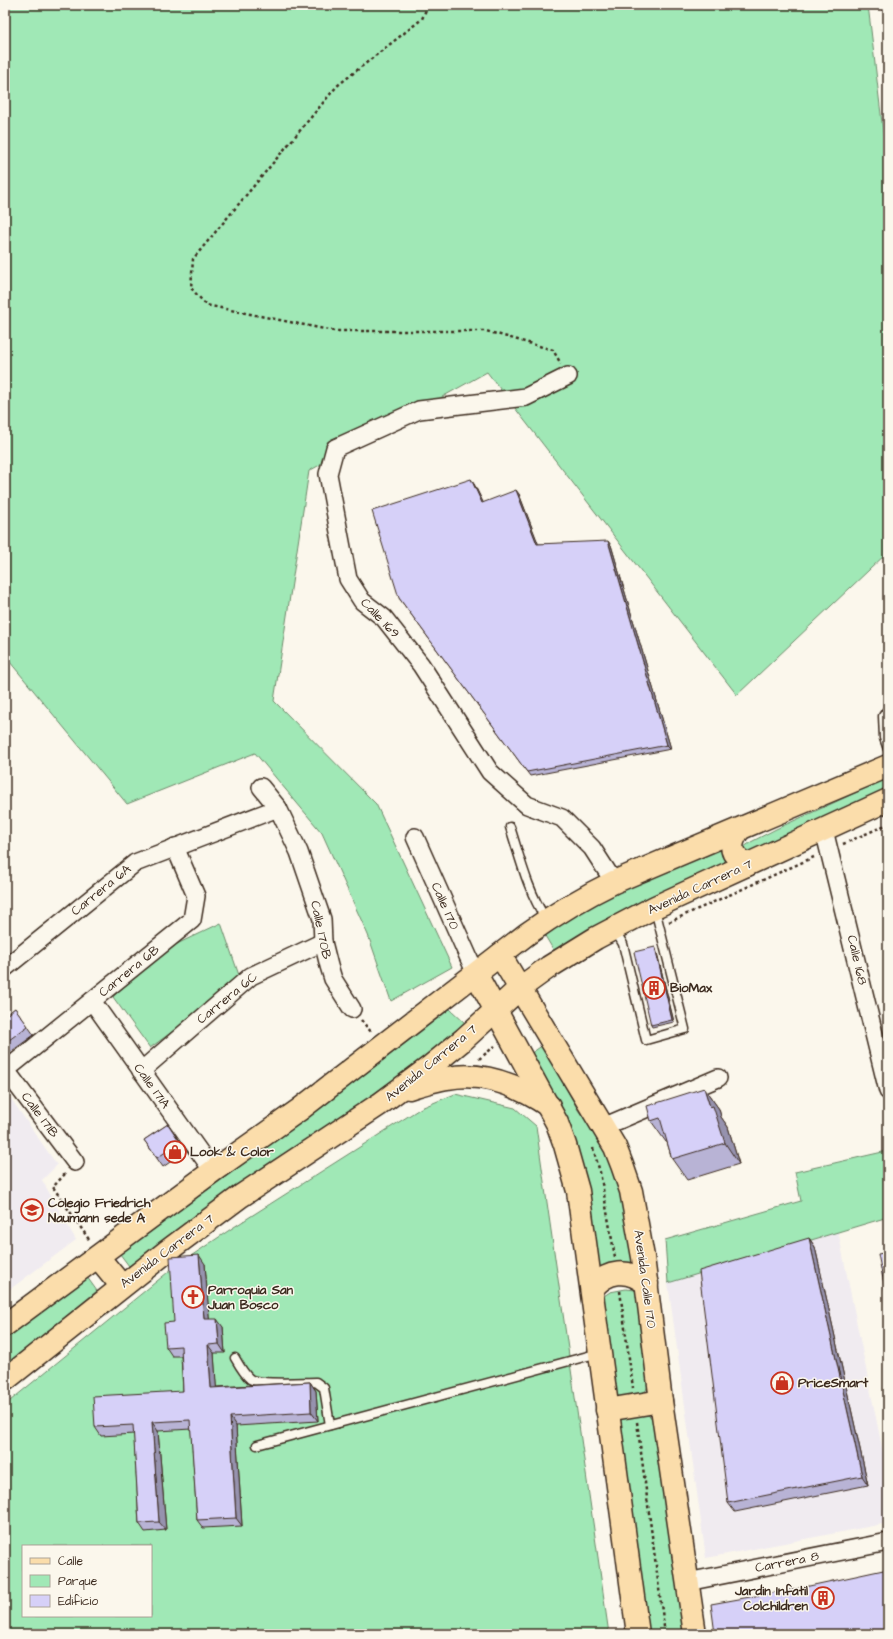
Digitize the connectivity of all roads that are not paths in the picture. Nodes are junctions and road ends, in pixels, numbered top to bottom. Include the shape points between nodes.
1 (568, 376) road end
2 (888, 709) edge
3 (888, 750) edge
4 (888, 766) edge
5 (260, 786) dead end
6 (888, 800) edge
7 (278, 808) junction
8 (510, 827) dead end
9 (739, 830) junction
10 (415, 837) dead end
11 (827, 840) junction
12 (174, 848) junction
13 (747, 865) junction
14 (614, 882) junction
15 (658, 917) junction
16 (547, 920) junction
17 (614, 928) junction
18 (324, 942) junction
19 (500, 955) junction
20 (5, 968) edge
21 (476, 974) junction
22 (520, 988) junction
23 (92, 1001) junction
24 (352, 1009) road end
25 (496, 1009) junction
26 (6, 1069) edge
27 (141, 1071) junction
28 (718, 1078) dead end
29 (888, 1091) edge
30 (396, 1092) junction
31 (549, 1106) junction
32 (602, 1127) junction
33 (75, 1162) road end
34 (213, 1171) junction
35 (95, 1251) junction
36 (647, 1284) junction
37 (122, 1285) junction
38 (592, 1289) junction
39 (5, 1325) edge
40 (599, 1353) junction
41 (235, 1358) dead end
42 (5, 1380) edge
43 (661, 1401) junction
44 (607, 1410) junction
45 (330, 1425) junction
46 (257, 1445) dead end
47 (888, 1542) edge
48 (687, 1582) junction
49 (638, 1634) edge
50 (694, 1634) edge

1 - 14 street, Calle 169 via 526,397 419,410 335,448 328,474 348,579 362,601 384,618 421,665 490,772 527,805 562,818 592,848
2 - 3 lane via 883,716 884,738
4 - 9 main road
5 - 7 street, Calle 170B
6 - 11 main road, Avenida Carrera 7
7 - 12 street, Carrera 6A
7 - 18 street, Calle 170B via 299,852 322,919
8 - 16 lane via 526,876
9 - 13 main road via 732,847 734,854
9 - 14 main road
10 - 21 street, Calle 170
11 - 13 main road, Avenida Carrera 7
11 - 29 street, Calle 168
12 - 20 street, Carrera 6A via 135,863
12 - 23 street, Carrera 6B via 196,896 192,920
13 - 15 main road, Avenida Carrera 7
14 - 16 main road
15 - 17 main road, Avenida Carrera 7
15 - 17 lane via 685,1029 646,1040 623,944
16 - 19 main road
17 - 22 main road, Avenida Carrera 7
18 - 24 street, Calle 170B via 333,979
18 - 27 street, Carrera 6C via 252,976
19 - 21 main road
19 - 22 main road, Avenida Calle 170
21 - 25 main road
21 - 34 main road via 299,1110
22 - 25 main road, Avenida Carrera 7
22 - 32 main road, Avenida Calle 170
23 - 26 street, Carrera 6B
23 - 27 street, Calle 171A
25 - 30 main road, Avenida Carrera 7 via 464,1039
25 - 31 main road
26 - 33 street, Calle 171B
27 - 34 street, Calle 171A
28 - 32 street
30 - 31 main road via 448,1078 467,1076 514,1086 529,1092
30 - 37 main road, Avenida Carrera 7 via 241,1196
31 - 38 main road via 566,1145 578,1192
32 - 36 main road, Avenida Calle 170 via 614,1147 631,1192
34 - 35 main road
35 - 37 main road
35 - 39 main road
36 - 38 main road via 634,1275 618,1273 603,1278
36 - 43 main road, Avenida Calle 170
37 - 42 main road, Avenida Carrera 7
38 - 40 main road
40 - 44 main road
40 - 45 lane
41 - 45 lane via 251,1379 261,1382 316,1382 321,1385 324,1388
43 - 44 main road
43 - 48 main road, Avenida Calle 170
44 - 49 main road
45 - 46 lane
47 - 48 street, Carrera 8
48 - 50 main road, Avenida Calle 170

